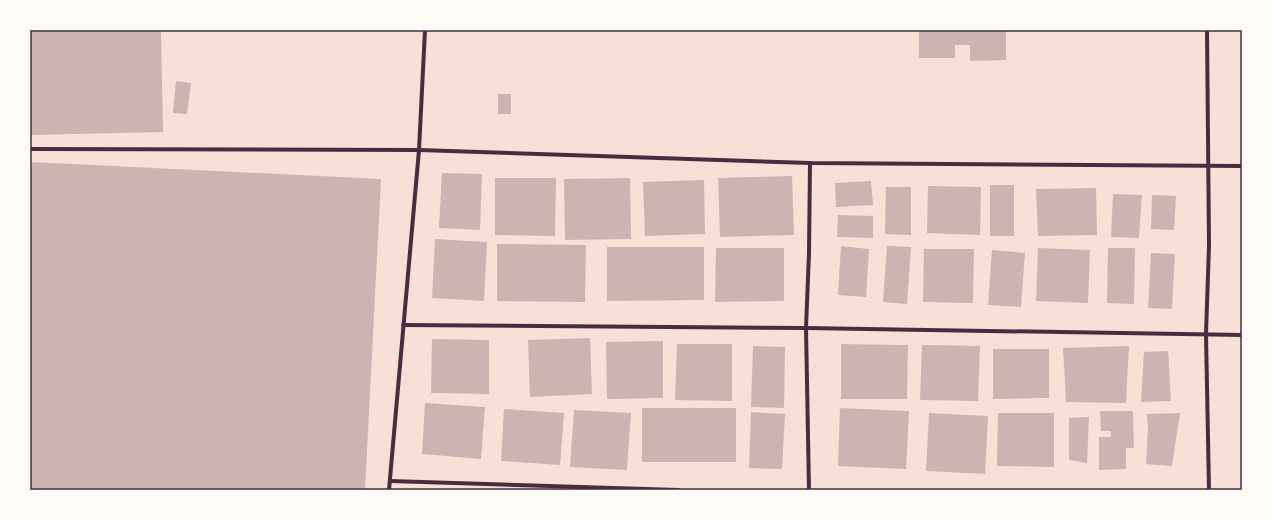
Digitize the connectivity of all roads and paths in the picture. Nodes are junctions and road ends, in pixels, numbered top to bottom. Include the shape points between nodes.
1 (425, 30) edge
2 (1207, 30) edge
3 (30, 149) edge
4 (419, 150) junction
5 (810, 163) junction
6 (1208, 165) junction
7 (1242, 166) edge
8 (403, 325) junction
9 (806, 328) junction
10 (1206, 334) junction
11 (1242, 335) edge
12 (390, 481) junction
13 (390, 490) edge
14 (678, 490) edge
15 (809, 490) edge
16 (1209, 490) edge

1 - 4 street
2 - 6 street
3 - 4 street
4 - 5 street
4 - 8 street
5 - 6 street
5 - 9 street via 810,253
6 - 7 street
6 - 10 street
8 - 9 street
8 - 12 street
9 - 10 street
9 - 15 street
10 - 11 street
10 - 16 street
12 - 13 street
12 - 14 street

